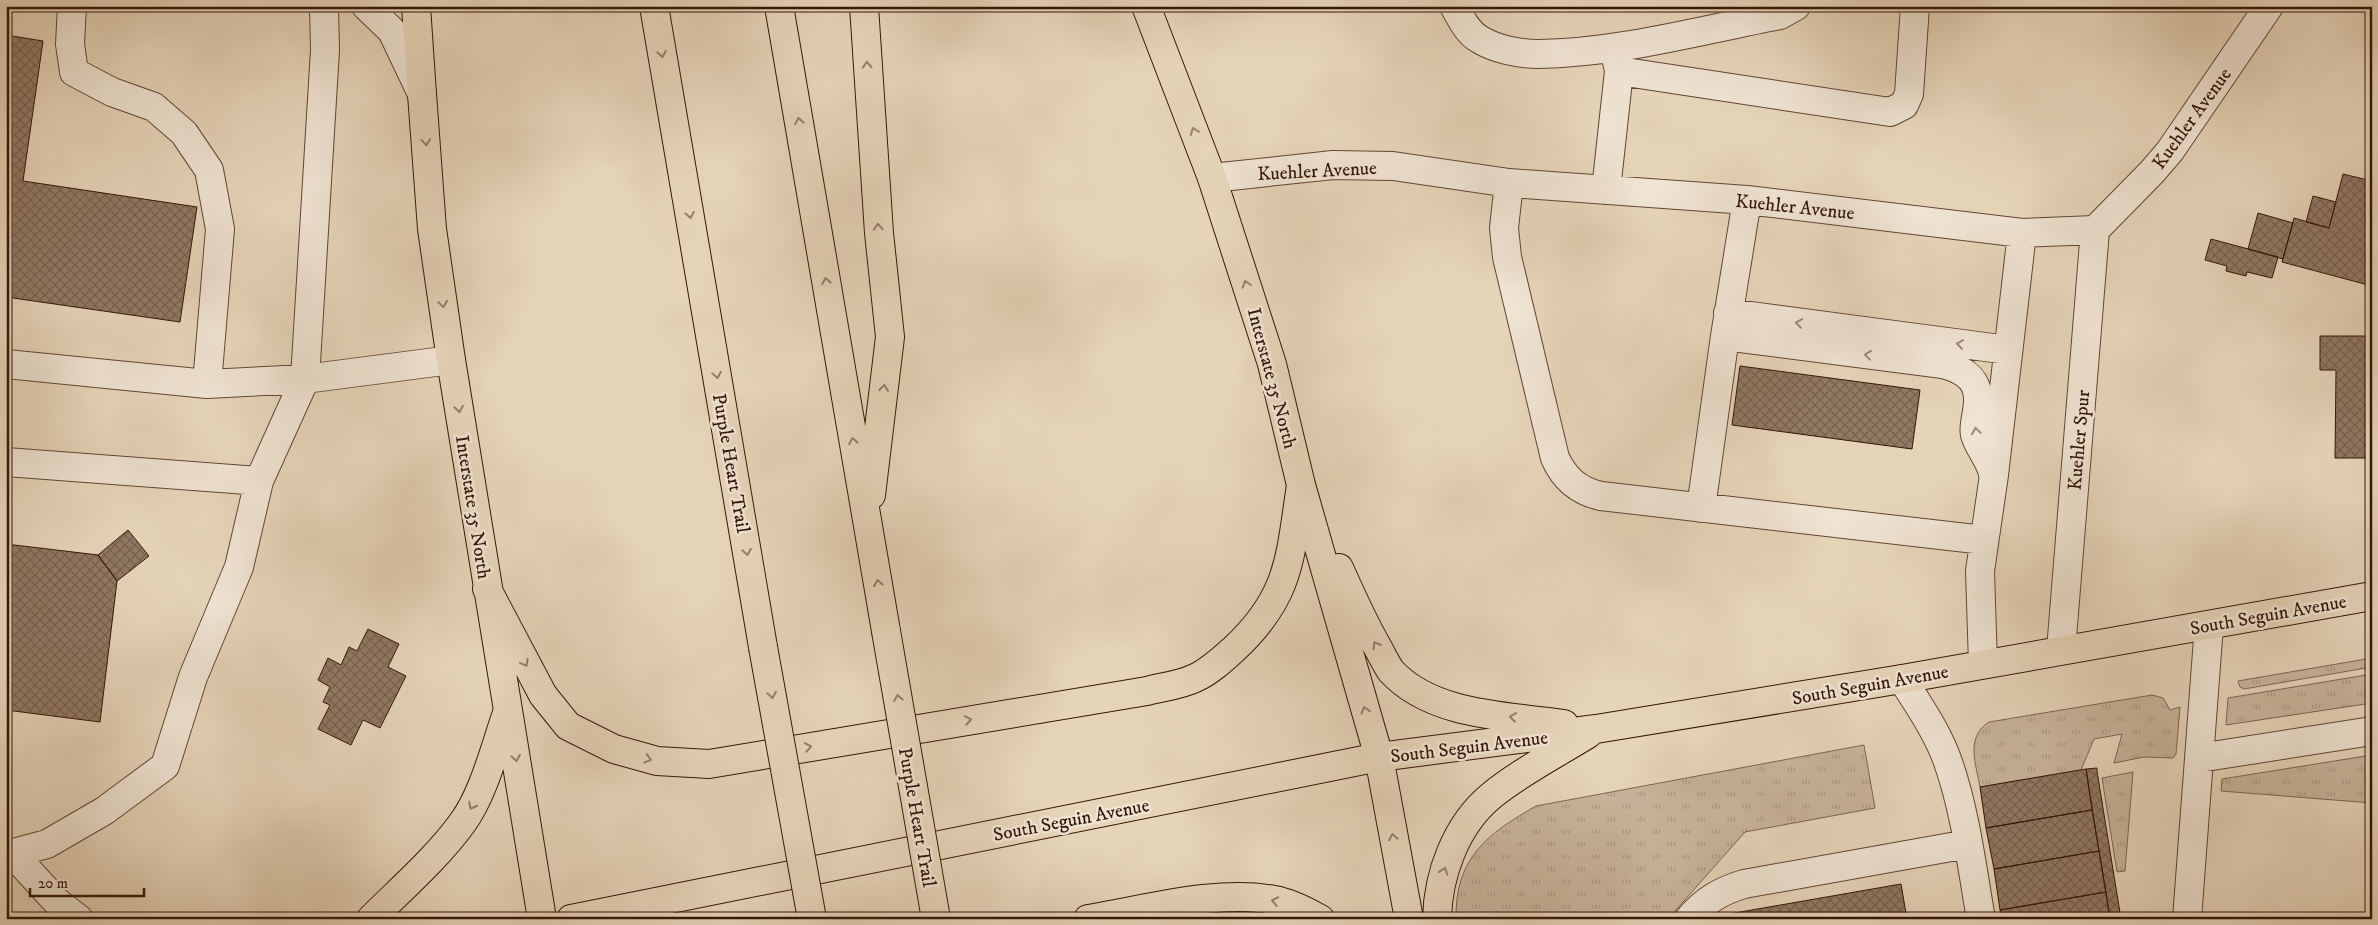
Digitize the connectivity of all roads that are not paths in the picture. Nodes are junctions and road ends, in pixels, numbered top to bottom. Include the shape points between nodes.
1 (72, 6) edge
2 (324, 6) edge
3 (366, 6) edge
4 (416, 6) edge
5 (654, 6) edge
6 (779, 6) edge
7 (864, 6) edge
8 (1146, 6) edge
9 (1454, 6) edge
10 (1796, 6) edge
11 (1915, 6) edge
12 (2269, 6) edge
13 (1616, 59) junction
14 (422, 94) junction
15 (1212, 178) junction
16 (1509, 183) junction
17 (1606, 190) junction
18 (1747, 200) junction
19 (2095, 230) junction
20 (2022, 233) junction
21 (1726, 325) junction
22 (2008, 350) junction
23 (451, 360) junction
24 (6, 364) edge
25 (306, 379) junction
26 (207, 384) junction
27 (6, 462) edge
28 (1994, 476) junction
29 (259, 481) junction
30 (1301, 485) junction
31 (1701, 508) junction
32 (867, 524) junction
33 (1984, 540) junction
34 (487, 589) junction
35 (2372, 596) edge
36 (2209, 625) junction
37 (2061, 650) junction
38 (1983, 664) junction
39 (1902, 679) junction
40 (508, 712) junction
41 (1596, 729) junction
42 (2372, 731) edge
43 (1379, 757) junction
44 (2199, 758) junction
45 (1968, 844) junction
46 (8, 860) edge
47 (79, 919) edge
48 (370, 919) edge
49 (542, 919) edge
50 (571, 919) edge
51 (812, 919) edge
52 (936, 919) edge
53 (1088, 919) edge
54 (1320, 919) edge
55 (1409, 919) edge
56 (1437, 919) edge
57 (1689, 919) edge
58 (1981, 919) edge
59 (2187, 919) edge

1 - 26 street via 70,44 74,72 112,92 154,107 184,133 208,170 220,229
2 - 25 street via 325,50
3 - 14 street via 392,32
4 - 14 main road, Interstate 35 North
5 -> 51 main road, Purple Heart Trail, bridge
32 -> 6 main road, Purple Heart Trail
32 -> 7 main road via 890,337 879,233
15 -> 8 main road, Interstate 35 North
9 - 13 street via 1473,35 1501,48 1537,54
10 - 13 street via 1780,15
11 - 13 street via 1909,94 1904,105 1890,112
12 - 19 street, Kuehler Avenue via 2170,151
13 - 17 street
14 -> 23 main road, Interstate 35 North via 432,229
15 - 16 street, Kuehler Avenue via 1332,165 1376,165
30 -> 15 main road, Interstate 35 North via 1272,364
16 - 17 street, Kuehler Avenue
16 - 31 street via 1504,228 1507,258 1559,468 1590,494
17 - 18 street, Kuehler Avenue
18 - 20 street, Kuehler Avenue
18 - 21 street
19 - 20 street, Kuehler Avenue
19 - 37 street, Kuehler Spur
20 - 22 street
22 -> 21 street
28 -> 21 street via 1975,435 1976,385 1963,370
21 - 31 street
22 - 28 street
23 - 25 street
23 -> 34 main road, Interstate 35 North
24 - 26 street
25 - 26 street
25 - 29 street
27 - 29 street
28 - 33 street
29 - 46 street via 239,567 193,677 165,766 104,811 47,844
34 -> 30 main road via 543,695 568,726 614,749 656,762 708,764 1147,691 1195,678 1223,659 1250,634 1275,602 1288,568
41 -> 30 main road via 1471,711 1436,700 1408,686 1390,670 1364,624
43 -> 30 main road, Interstate 35 North
31 - 33 street
52 -> 32 main road, Purple Heart Trail, bridge
33 - 38 street via 1979,586
34 - 40 main road, Interstate 35 North
35 - 36 main road, South Seguin Avenue
36 - 37 main road, South Seguin Avenue
36 - 44 street
37 - 38 main road, South Seguin Avenue
38 - 39 main road, South Seguin Avenue
39 - 41 main road, South Seguin Avenue
39 - 45 street via 1949,764
40 -> 48 main road via 480,790 463,822 421,870
40 -> 49 main road, Interstate 35 North
41 - 43 main road, South Seguin Avenue
56 -> 41 main road via 1441,879 1451,850 1464,827 1490,796
42 - 44 street
43 - 50 main road, South Seguin Avenue
55 -> 43 main road, Interstate 35 North
44 - 59 street
45 - 57 street via 1744,884 1710,898
45 - 58 street
46 - 47 street
54 -> 53 main road via 1301,908 1274,900 1218,897

